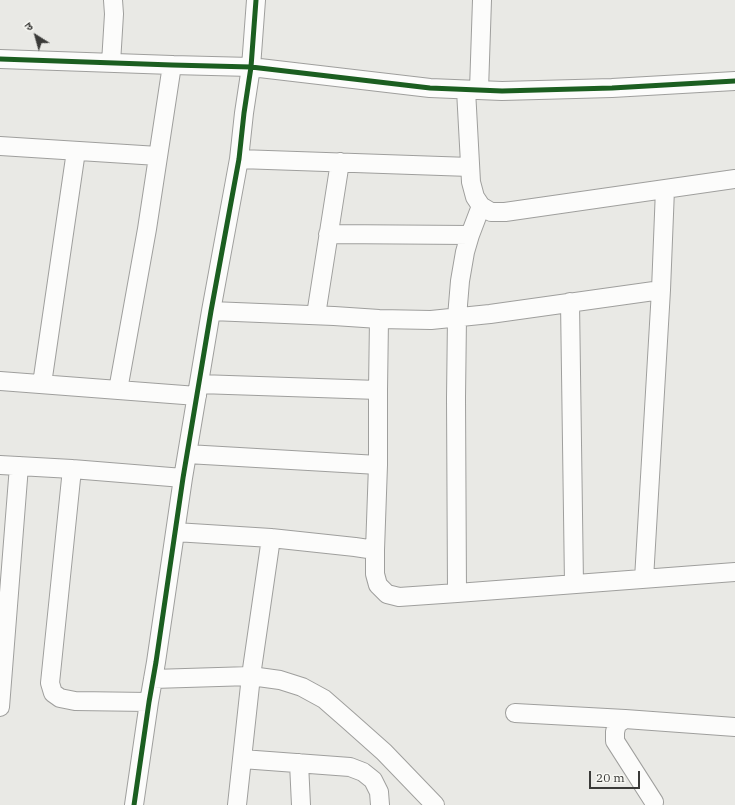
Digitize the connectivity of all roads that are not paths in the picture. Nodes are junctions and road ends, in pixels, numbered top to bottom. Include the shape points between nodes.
1 (113, 0) edge
2 (256, 0) edge
3 (482, 0) edge
4 (0, 59) edge
5 (111, 63) junction
6 (172, 65) junction
7 (251, 67) junction
8 (735, 81) edge
9 (472, 90) junction
10 (0, 146) edge
11 (76, 151) junction
12 (158, 156) junction
13 (239, 159) junction
14 (340, 162) junction
15 (470, 167) junction
16 (735, 179) edge
17 (665, 189) junction
18 (481, 206) junction
19 (328, 234) junction
20 (470, 235) junction
21 (661, 290) junction
22 (570, 302) junction
23 (211, 311) junction
24 (316, 315) junction
25 (457, 317) junction
26 (379, 318) junction
27 (0, 381) edge
28 (42, 384) junction
29 (118, 390) junction
30 (198, 390) junction
31 (378, 390) junction
32 (187, 454) junction
33 (0, 465) edge
34 (378, 465) junction
35 (19, 466) junction
36 (72, 469) junction
37 (183, 478) junction
38 (8, 514) edge
39 (176, 532) junction
40 (271, 538) junction
41 (375, 550) junction
42 (735, 572) edge
43 (644, 579) junction
44 (574, 584) junction
45 (458, 593) junction
46 (251, 676) junction
47 (153, 679) junction
48 (0, 700) edge
49 (149, 702) junction
50 (516, 713) dead end
51 (625, 719) junction
52 (735, 727) edge
53 (242, 759) junction
54 (299, 763) junction
55 (654, 802) dead end
56 (134, 805) edge
57 (237, 805) edge
58 (301, 805) edge
59 (380, 805) edge
60 (435, 805) edge

1 - 5 street
2 - 7 street
3 - 9 street
4 - 5 street
5 - 6 street
6 - 7 street
6 - 12 street
7 - 9 street via 430,88
7 - 13 street
8 - 9 street via 604,88
9 - 15 street
10 - 11 street
11 - 12 street
11 - 28 street
12 - 29 street
13 - 14 street
13 - 23 street
14 - 15 street
14 - 19 street
15 - 18 street via 475,197
16 - 17 street
17 - 18 street via 505,212 491,212
17 - 21 street
18 - 20 street
19 - 20 street
19 - 24 street
20 - 25 street via 460,281
21 - 22 street
21 - 43 street
22 - 25 street
22 - 44 street
23 - 24 street
23 - 30 street
24 - 26 street
25 - 26 street via 431,320
25 - 45 street
26 - 31 street
27 - 28 street
28 - 29 street
29 - 30 street
30 - 31 street
30 - 32 street
31 - 34 street
32 - 34 street
32 - 37 street
33 - 35 street
34 - 41 street
35 - 36 street
35 - 38 street
36 - 37 street
36 - 49 street via 50,684 53,692 60,698 76,701
37 - 39 street
38 - 48 street
39 - 40 street
39 - 47 street
40 - 41 street
40 - 46 street
41 - 45 street via 375,574 378,585 387,594 399,597
42 - 43 street
43 - 44 street
44 - 45 street
46 - 47 street
46 - 53 street
46 - 60 street via 302,686 324,699 384,752
47 - 49 street
49 - 56 street
50 - 51 street
51 - 52 street
51 - 55 street via 617,724 614,741
53 - 54 street
53 - 57 street
54 - 58 street
54 - 59 street via 350,767 363,772 373,780 379,792

